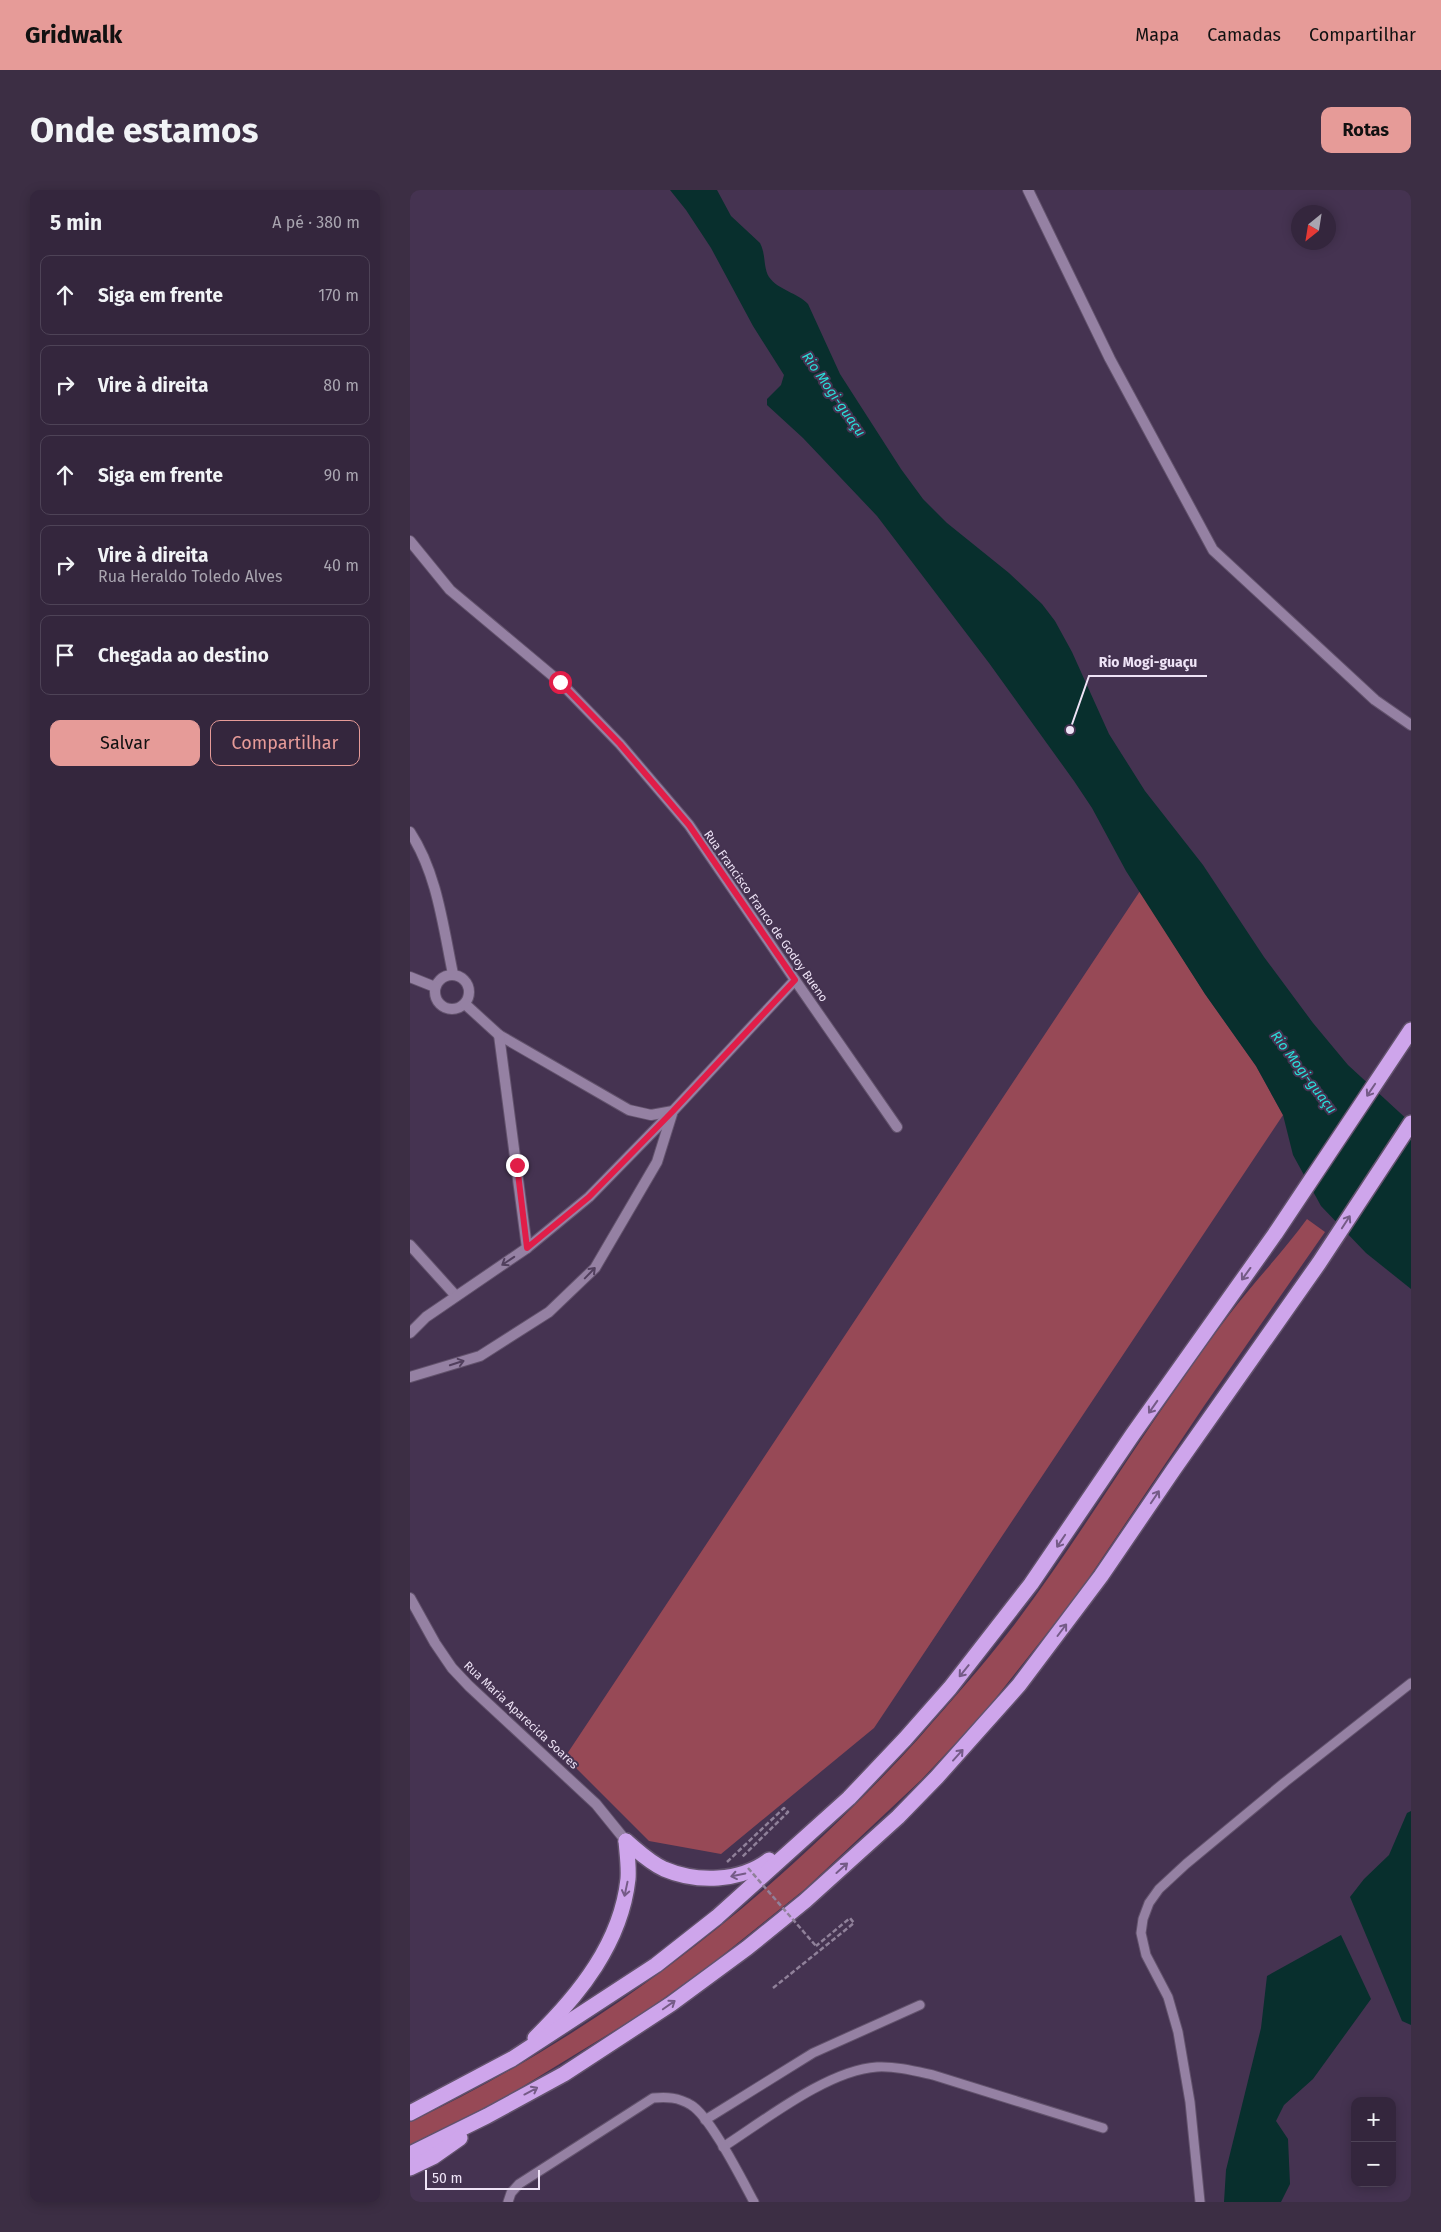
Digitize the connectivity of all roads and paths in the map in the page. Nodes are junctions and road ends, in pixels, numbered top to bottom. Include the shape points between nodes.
1 (1028, 190) edge
2 (410, 541) edge
3 (1411, 725) edge
4 (410, 832) edge
5 (452, 974) junction
6 (410, 977) edge
7 (795, 980) junction
8 (435, 987) junction
9 (465, 1004) junction
10 (1411, 1030) edge
11 (499, 1035) junction
12 (673, 1111) junction
13 (1411, 1123) edge
14 (897, 1127) dead end
15 (410, 1245) edge
16 (527, 1248) junction
17 (456, 1296) junction
18 (410, 1333) edge
19 (410, 1377) edge
20 (410, 1598) edge
21 (1411, 1683) edge
22 (849, 1798) junction
23 (626, 1841) junction
24 (710, 1878) junction
25 (772, 1988) dead end
26 (920, 2005) dead end
27 (512, 2060) junction
28 (507, 2104) junction
29 (410, 2113) edge
30 (705, 2120) junction
31 (1103, 2128) dead end
32 (723, 2147) junction
33 (410, 2154) edge
34 (410, 2168) edge
35 (508, 2202) edge
36 (754, 2202) edge
37 (1200, 2202) edge

1 - 3 street via 1110,359 1213,550 1375,700
2 - 7 street, Rua Francisco Franco de Godoy Bueno via 450,590 560,682 620,744 689,825
4 - 5 street via 422,850 436,894
5 - 8 street via 438,980
5 - 9 street via 466,982 469,997
6 - 8 street
7 - 12 street
7 - 14 street, Rua Francisco Franco de Godoy Bueno
8 - 9 street via 434,995 444,1008 451,1010
9 - 11 street
10 -> 22 highway via 1275,1234 1031,1584 950,1688
11 - 12 street via 629,1110 651,1115
11 - 16 street
12 - 16 street via 589,1197
19 -> 12 street via 480,1356 549,1312 595,1268 657,1162
28 -> 13 highway via 622,2038 747,1948 845,1866 937,1777 1019,1685 1061,1632 1319,1263
15 - 17 street
16 -> 17 street
17 - 18 street
20 - 23 street, Rua Maria Aparecida Soares via 452,1668 596,1804
21 - 37 lane via 1186,1864 1148,1903 1141,1933 1146,1955 1168,1997 1178,2032 1190,2102
22 -> 24 highway via 755,1870 738,1876
22 - 27 highway via 717,1918 664,1960
23 - 24 highway via 645,1858 665,1869
23 -> 27 highway via 628,1878 621,1912 605,1950 565,2008
24 - 25 path, bridge via 784,1808 788,1812 740,1859 816,1946 850,1918 854,1923
26 - 30 lane via 813,2053
27 - 29 highway
28 - 33 highway
28 - 34 highway via 434,2157
30 - 32 lane
30 - 35 lane via 692,2105 672,2097 653,2098 519,2184
31 - 32 lane via 933,2075 877,2067 849,2072 822,2083
32 - 36 lane

